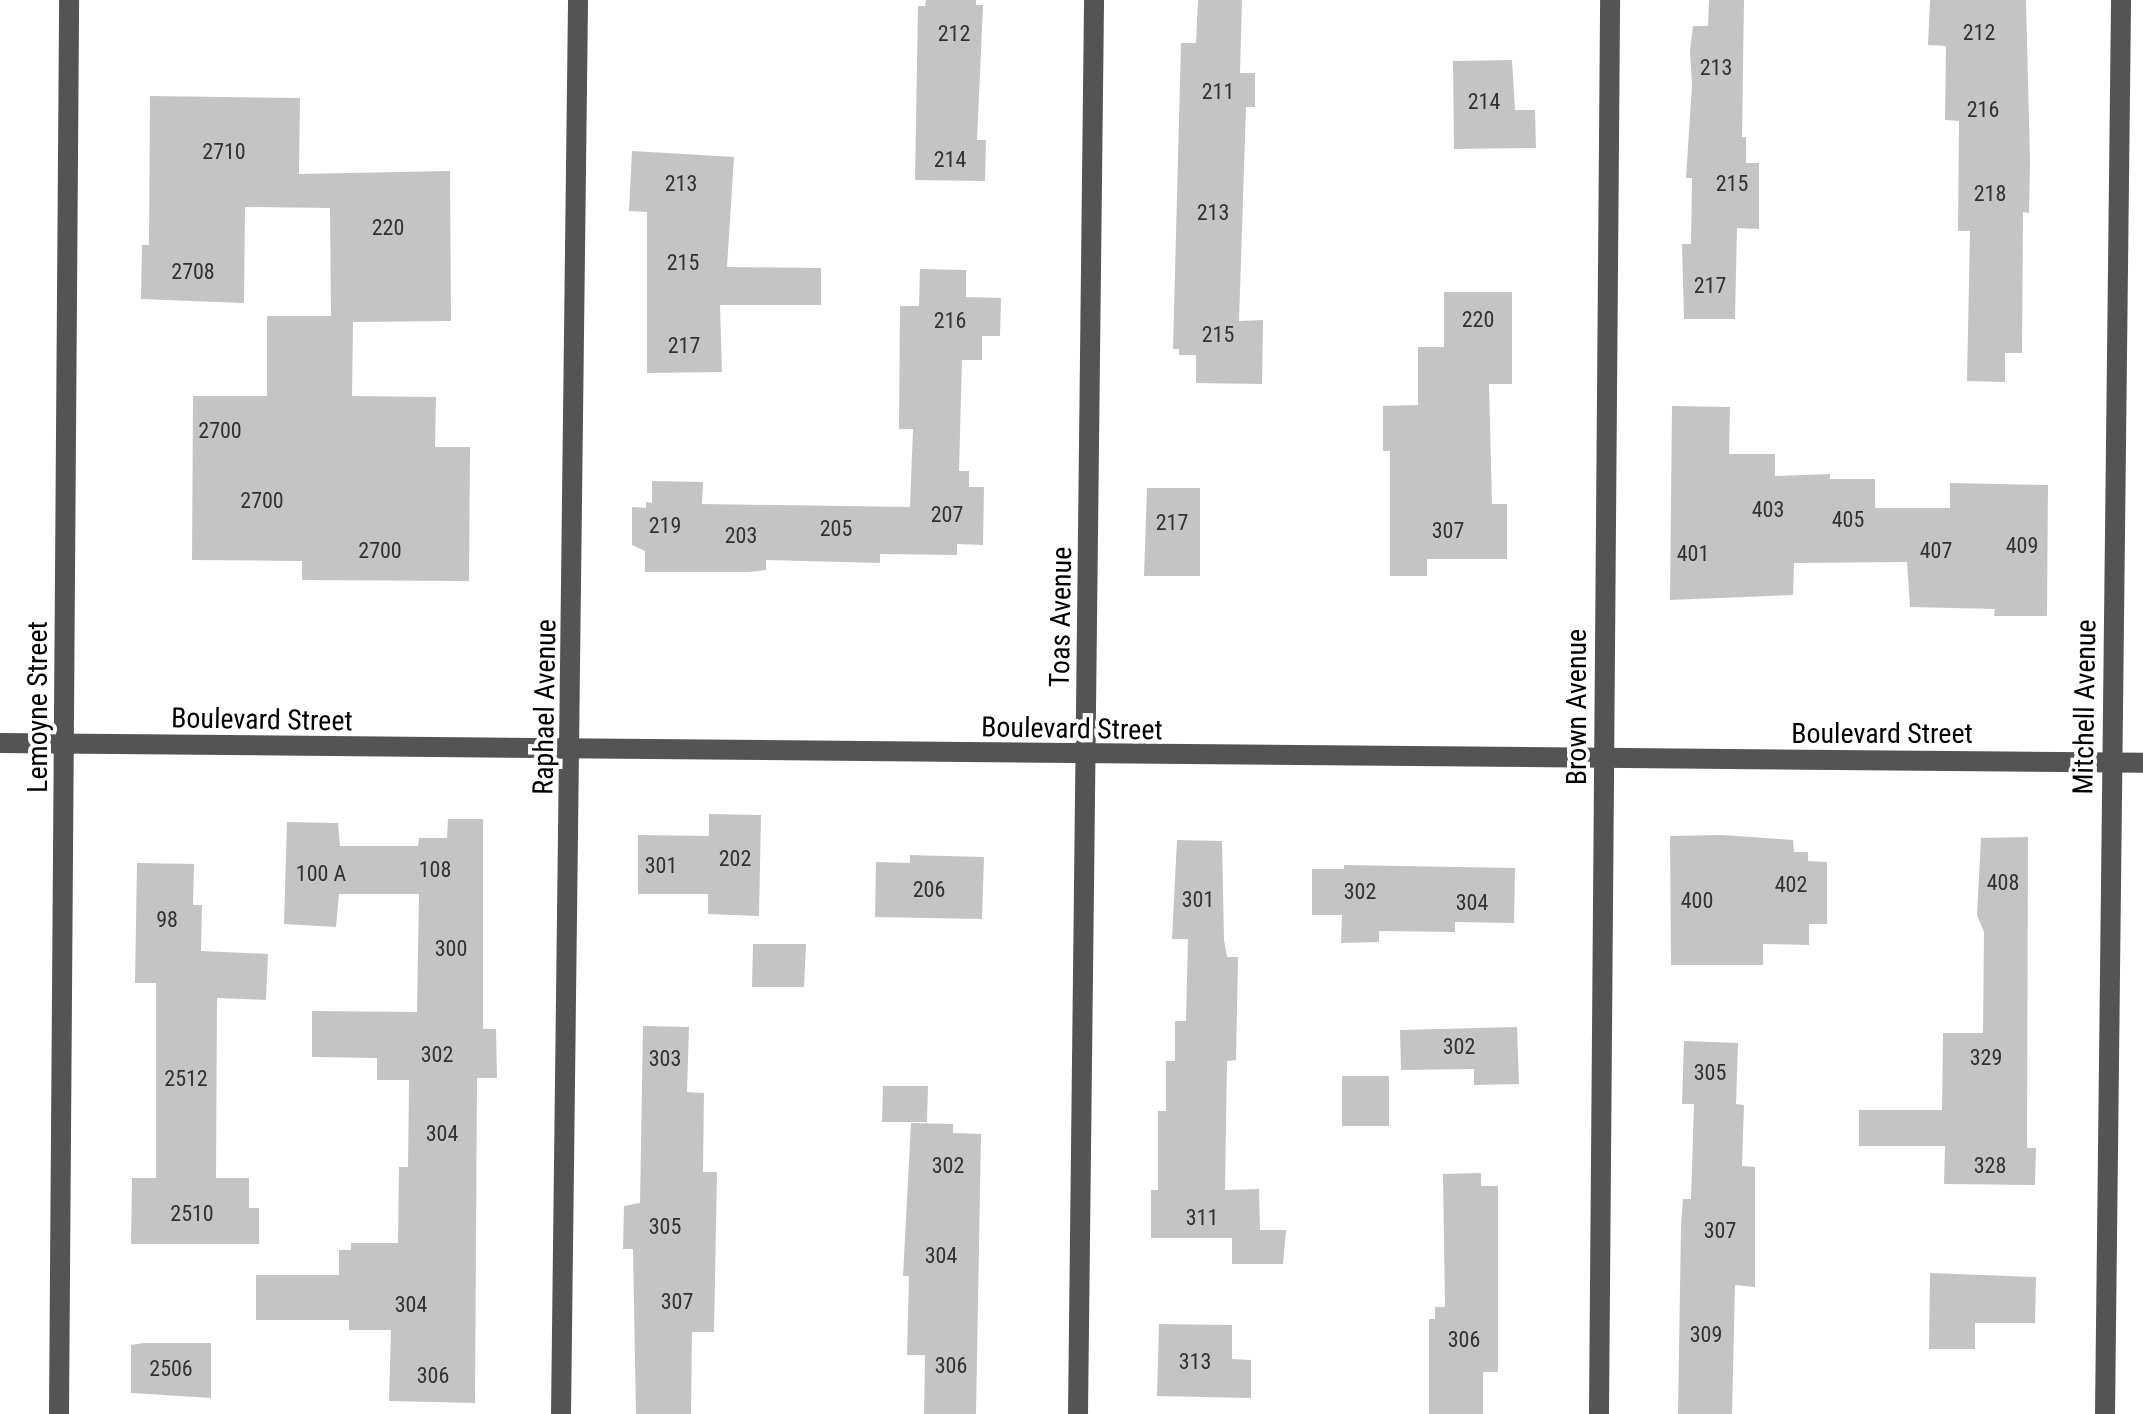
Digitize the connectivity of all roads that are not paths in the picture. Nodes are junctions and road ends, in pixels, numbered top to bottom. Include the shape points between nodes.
1 (70, 0) edge
2 (578, 0) edge
3 (1094, 0) edge
4 (1610, 0) edge
5 (2121, 0) edge
6 (0, 743) edge
7 (66, 745) junction
8 (572, 751) junction
9 (1087, 756) junction
10 (1604, 761) junction
11 (2112, 762) junction
12 (2143, 762) edge
13 (58, 1414) edge
14 (561, 1414) edge
15 (1078, 1414) edge
16 (1599, 1414) edge
17 (2105, 1414) edge

1 - 7 street, Lemoyne Street
2 - 8 street, Raphael Avenue
3 - 9 street, Toas Avenue
4 - 10 street, Brown Avenue
5 - 11 street, Mitchell Avenue
6 - 7 street, Boulevard Street
7 - 8 street, Boulevard Street
7 - 13 street, Lemoyne Street
8 - 9 street, Boulevard Street
8 - 14 street, Raphael Avenue
9 - 10 street, Boulevard Street
9 - 15 street, Toas Avenue
10 - 11 street, Boulevard Street
10 - 16 street, Brown Avenue
11 - 12 street, Boulevard Street
11 - 17 street, Mitchell Avenue

